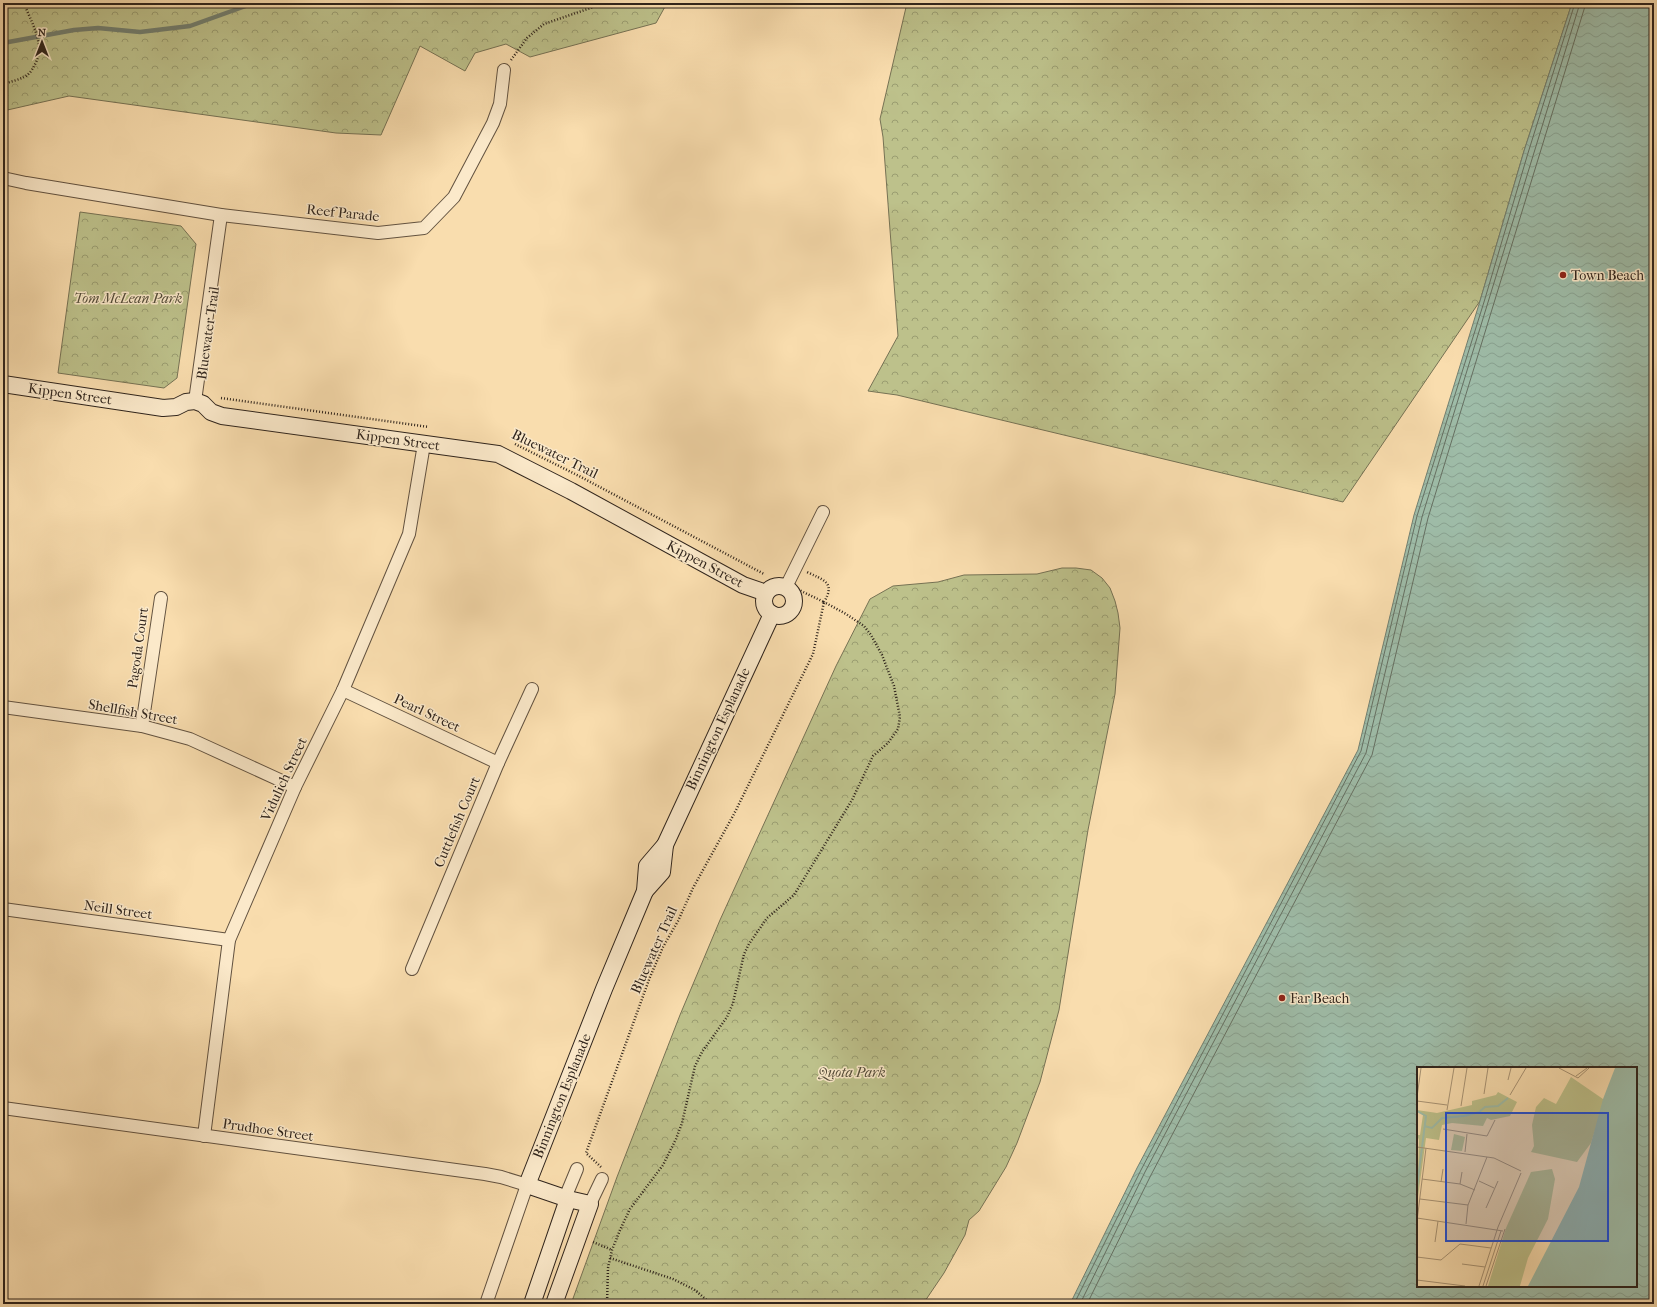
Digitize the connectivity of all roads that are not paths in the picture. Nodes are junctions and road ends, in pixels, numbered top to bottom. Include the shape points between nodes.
1 (504, 70) road end
2 (3, 178) edge
3 (221, 215) junction
4 (3, 384) edge
5 (195, 400) junction
6 (424, 444) junction
7 (823, 512) dead end
8 (786, 585) junction
9 (766, 593) junction
10 (161, 598) dead end
11 (772, 614) junction
12 (532, 689) dead end
13 (343, 690) junction
14 (3, 707) edge
15 (142, 726) junction
16 (498, 763) junction
17 (295, 787) junction
18 (3, 909) edge
19 (229, 940) junction
20 (412, 969) dead end
21 (3, 1108) edge
22 (204, 1136) junction
23 (577, 1170) dead end
24 (602, 1174) road end
25 (527, 1185) junction
26 (566, 1199) junction
27 (590, 1204) junction
28 (486, 1304) edge
29 (532, 1304) edge
30 (554, 1304) edge

1 - 3 street, Reef Parade via 501,99 493,123 454,197 424,228 378,233
2 - 3 street, Reef Parade via 26,184
3 - 5 street
4 - 5 street, Kippen Street via 163,408 176,407
5 - 6 street, Kippen Street via 211,412 222,416
6 - 9 street, Kippen Street via 498,454 572,491 743,585
6 - 13 street, Vidulich Street via 409,534
7 - 8 street
8 - 9 street via 771,588
8 - 11 street via 793,594 793,608 781,616
9 - 11 street via 765,604
10 - 15 street, Pagoda Court
11 - 25 street, Binnington Esplanade via 665,845 662,872 645,891
12 - 16 street, Cuttlefish Court
13 - 16 street, Pearl Street
13 - 17 street, Vidulich Street
14 - 15 street, Shellfish Street
15 - 17 street, Shellfish Street via 190,739
16 - 20 street, Cuttlefish Court
17 - 19 street, Vidulich Street
18 - 19 street, Neill Street
19 - 22 street, Vidulich Street
21 - 22 street, Prudhoe Street
22 - 25 street, Prudhoe Street via 489,1174
23 - 26 street
24 - 27 street
25 - 26 street
25 - 28 street, Binnington Esplanade
26 - 27 street
26 - 29 street
27 - 30 street

